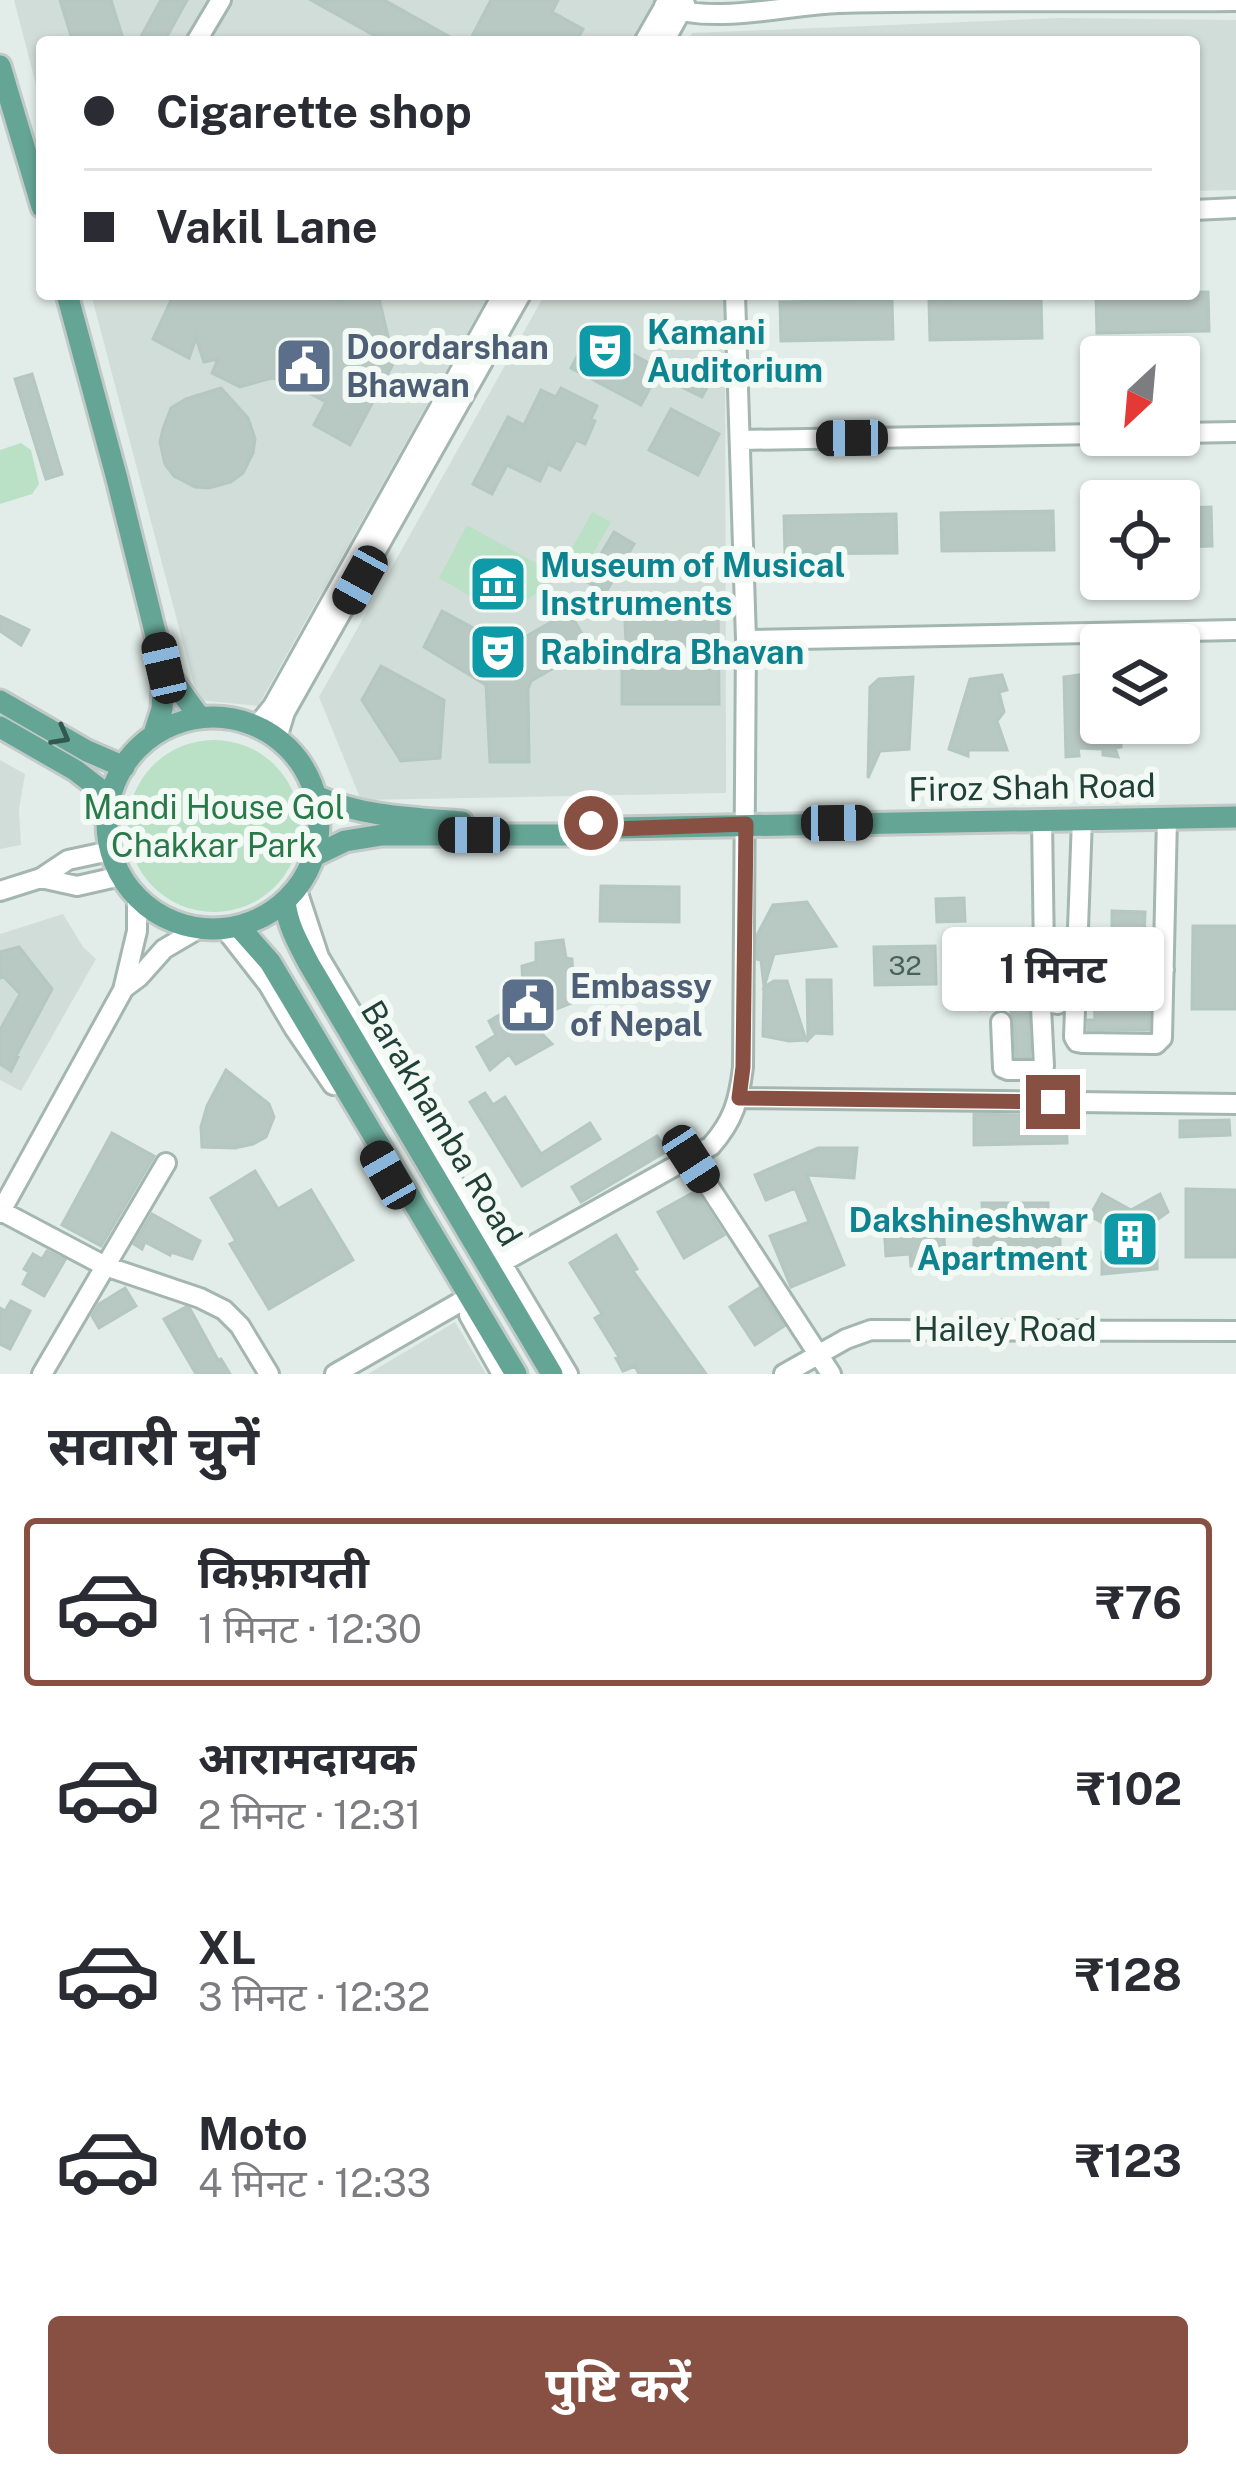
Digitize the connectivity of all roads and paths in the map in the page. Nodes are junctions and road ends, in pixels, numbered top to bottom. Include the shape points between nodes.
1 (221, 0) edge
2 (1236, 1) edge
3 (675, 5) edge
4 (200, 36) edge
5 (649, 36) edge
6 (666, 36) edge
7 (0, 66) edge
8 (32, 141) edge
9 (1236, 208) edge
10 (1200, 209) edge
11 (69, 300) edge
12 (500, 300) edge
13 (518, 300) edge
14 (735, 300) edge
15 (1236, 432) edge
16 (1200, 433) edge
17 (1080, 434) edge
18 (740, 440) junction
19 (1236, 630) edge
20 (746, 640) junction
21 (164, 668) junction
22 (0, 701) edge
23 (200, 718) junction
24 (0, 727) edge
25 (256, 727) junction
26 (154, 734) junction
27 (277, 738) junction
28 (124, 767) junction
29 (316, 796) junction
30 (110, 797) junction
31 (1236, 817) edge
32 (1167, 818) junction
33 (1082, 819) junction
34 (1042, 820) junction
35 (746, 824) junction
36 (614, 829) junction
37 (110, 851) junction
38 (316, 855) junction
39 (121, 877) junction
40 (41, 878) junction
41 (0, 891) edge
42 (291, 896) junction
43 (137, 898) junction
44 (198, 928) junction
45 (232, 928) junction
46 (1077, 967) junction
47 (1164, 970) junction
48 (123, 989) junction
49 (1001, 1022) dead end
50 (739, 1098) junction
51 (1236, 1104) edge
52 (691, 1159) junction
53 (166, 1163) dead end
54 (0, 1212) edge
55 (502, 1262) junction
56 (105, 1266) junction
57 (462, 1301) junction
58 (1236, 1331) edge
59 (819, 1354) junction
60 (42, 1374) edge
61 (269, 1374) edge
62 (334, 1374) edge
63 (502, 1374) edge
64 (516, 1374) edge
65 (552, 1374) edge
66 (568, 1374) edge
67 (784, 1374) edge
68 (831, 1374) edge

1 - 4 street
2 - 3 street via 835,3 722,13
3 - 5 street
3 - 6 street
7 - 8 main road
9 - 10 street
11 - 21 main road
12 - 25 street
13 - 27 street
14 - 18 street
15 - 16 street
17 - 18 street
18 - 20 street
19 - 20 street
20 - 35 street
21 - 23 main road
21 - 26 main road
22 -> 28 main road
23 - 25 main road
23 - 26 main road
24 - 30 main road
25 - 27 main road
26 - 28 main road
27 - 29 main road
28 - 30 main road
29 - 36 main road, Firoz Shah Road via 380,816
29 - 38 main road
30 - 37 main road
31 - 32 main road, Firoz Shah Road
32 - 33 main road, Firoz Shah Road
32 - 47 street
33 - 34 main road, Firoz Shah Road
33 - 46 street
34 - 35 main road, Firoz Shah Road
34 - 49 street via 1043,954 1062,961 1064,982 1061,1002 1041,1007 1042,1070 1003,1068
35 - 36 main road, Firoz Shah Road
35 - 50 street
36 - 38 main road, Firoz Shah Road via 382,835
37 - 39 main road
37 - 40 street via 68,860
38 - 42 main road
39 - 40 street via 77,886
39 - 43 main road
40 - 41 street
42 - 45 main road
42 - 55 street via 319,957
42 - 65 main road, Barakhamba Road via 292,934
43 - 44 main road
43 - 48 street
44 - 45 main road
44 - 48 street
45 - 57 street
45 - 64 main road, Barakhamba Road via 270,962
46 - 47 street
46 - 47 street via 1074,1037 1082,1043 1160,1042
48 - 54 street
50 - 51 street
50 - 52 street via 728,1128
52 - 55 street
52 - 59 street
53 - 56 street
54 - 56 street
55 - 66 street
56 - 60 street
56 - 61 street via 224,1310
57 - 62 street
57 - 63 street
58 - 59 street, Hailey Road via 871,1330
59 - 67 street, Hailey Road
59 - 68 street

